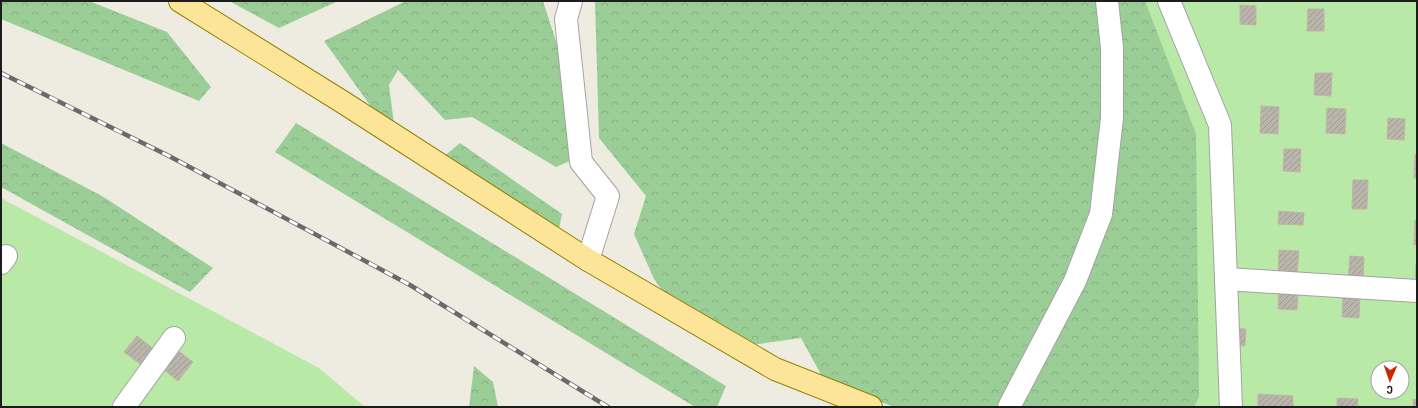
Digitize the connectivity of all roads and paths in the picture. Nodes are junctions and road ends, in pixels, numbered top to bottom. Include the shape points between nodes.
1 (180, 1) edge
2 (571, 1) edge
3 (1107, 1) edge
4 (1169, 1) edge
5 (588, 260) junction
6 (1226, 280) junction
7 (1417, 291) edge
8 (174, 338) dead end
9 (124, 407) edge
10 (870, 407) edge
11 (1009, 407) edge
12 (1231, 407) edge

1 - 5 main road
2 - 5 street via 566,19 581,162 608,196
3 - 11 street via 1112,48 1112,118 1101,214 1075,281
4 - 6 street via 1220,126
5 - 10 main road via 775,369
6 - 7 street
6 - 12 street
8 - 9 street

